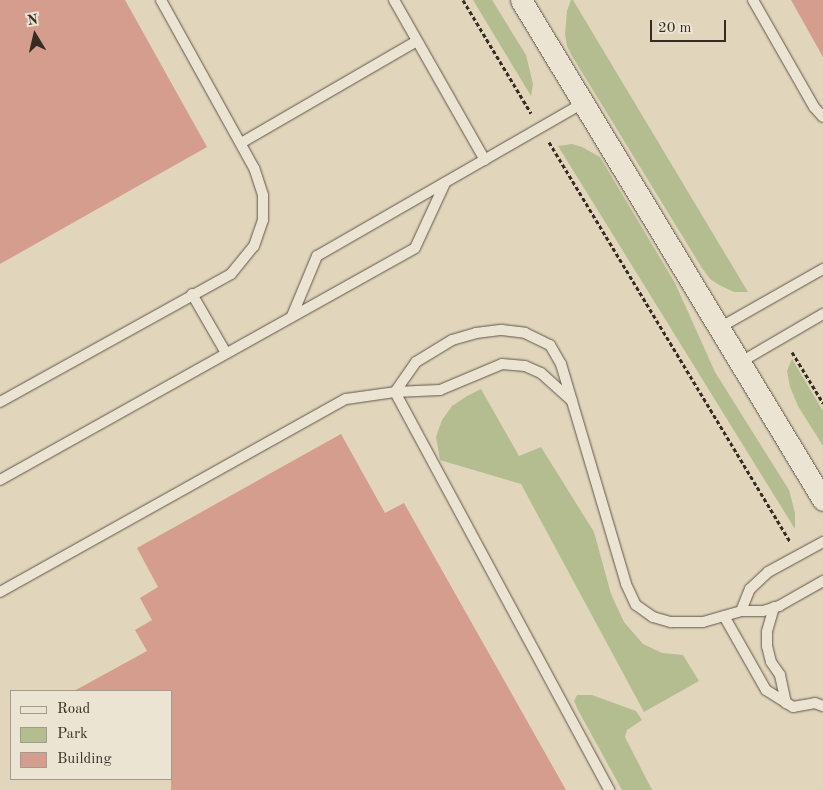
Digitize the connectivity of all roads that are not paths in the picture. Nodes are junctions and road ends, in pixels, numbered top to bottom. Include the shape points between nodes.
1 (161, 0) edge
2 (394, 0) edge
3 (754, 0) edge
4 (527, 2) edge
5 (417, 41) junction
6 (584, 103) junction
7 (823, 118) edge
8 (241, 143) junction
9 (485, 160) junction
10 (445, 183) junction
11 (823, 269) edge
12 (192, 294) junction
13 (823, 314) edge
14 (292, 316) junction
15 (719, 328) junction
16 (226, 353) junction
17 (739, 363) junction
18 (395, 392) junction
19 (0, 402) edge
20 (572, 402) junction
21 (0, 480) edge
22 (823, 500) edge
23 (823, 542) edge
24 (823, 581) edge
25 (0, 592) edge
26 (774, 607) junction
27 (740, 612) junction
28 (724, 616) junction
29 (786, 703) junction
30 (823, 706) edge
31 (609, 790) edge

1 - 8 lane
2 - 5 lane
3 - 7 lane
4 - 6 street
5 - 8 lane
5 - 9 lane
6 - 9 lane
6 - 15 street
8 - 12 lane via 263,195 263,220 254,246 231,274
9 - 10 lane
10 - 14 lane via 415,248
10 - 14 lane via 317,256
11 - 15 lane
12 - 16 lane
12 - 19 lane
13 - 17 lane
14 - 16 lane
15 - 17 street
16 - 21 lane
17 - 22 street
18 - 20 lane via 440,390 502,364 525,366 541,373
18 - 20 lane via 416,362 452,340 502,330 525,333 550,345 561,364
18 - 25 lane via 346,399 329,407
18 - 31 lane
20 - 28 lane via 626,584 636,605 653,617 672,622 703,622
23 - 27 lane via 768,572 750,589
24 - 26 lane
26 - 27 lane
26 - 29 lane via 767,646 771,662 780,675
27 - 28 lane
28 - 29 lane via 766,690
29 - 30 lane via 793,707 815,703

